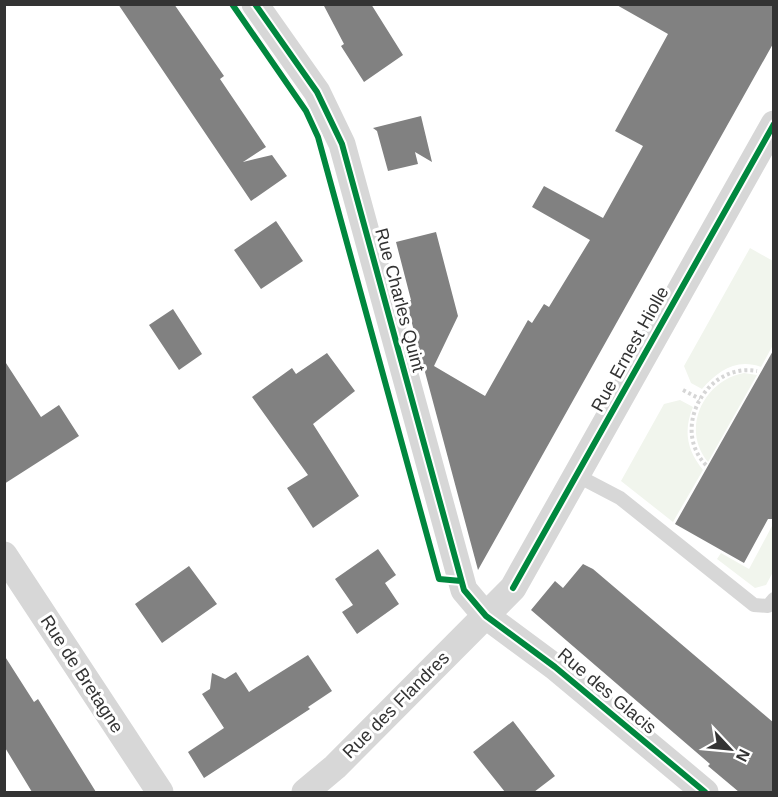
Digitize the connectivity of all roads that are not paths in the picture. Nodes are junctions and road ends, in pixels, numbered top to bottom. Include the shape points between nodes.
1 (255, 4) edge
2 (774, 124) edge
3 (576, 475) junction
4 (4, 555) edge
5 (774, 599) edge
6 (486, 616) junction
7 (160, 792) edge
8 (305, 792) edge
9 (705, 792) edge

1 - 6 street, Rue Charles Quint via 317,92 339,135 461,581
2 - 3 street, Rue Ernest Hiolle
3 - 5 lane via 620,498 754,605 768,606
3 - 6 street, Rue Ernest Hiolle via 513,588
4 - 7 street, Rue de Bretagne
6 - 8 street, Rue des Flandres
6 - 9 street, Rue des Glacis via 555,667

